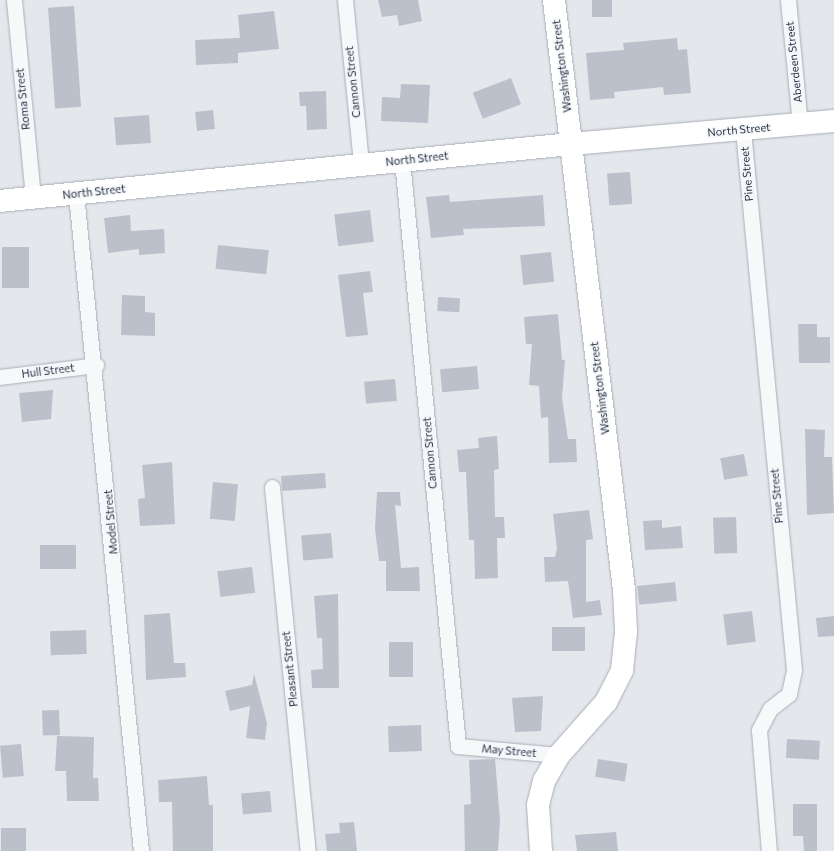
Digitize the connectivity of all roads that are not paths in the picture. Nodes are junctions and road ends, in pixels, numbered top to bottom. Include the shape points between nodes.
1 (14, 0) edge
2 (345, 0) edge
3 (554, 0) edge
4 (788, 0) edge
5 (834, 122) edge
6 (800, 125) junction
7 (743, 130) junction
8 (571, 144) junction
9 (402, 160) junction
10 (361, 164) junction
11 (76, 194) junction
12 (33, 198) junction
13 (0, 201) edge
14 (96, 365) junction
15 (0, 377) edge
16 (272, 487) dead end
17 (458, 746) joint
18 (559, 755) junction
19 (141, 851) edge
20 (308, 851) edge
21 (541, 851) edge
22 (769, 851) edge

1 - 12 street, Roma Street
2 - 10 street, Cannon Street
3 - 8 street, Washington Street
4 - 6 street, Aberdeen Street
5 - 6 street, North Street
6 - 7 street, North Street
7 - 8 street, North Street
7 - 22 street, Pine Street via 794,670 789,694 770,709 759,730
8 - 9 street, North Street
8 - 18 street, Washington Street via 624,590 626,631 622,670 606,702
9 - 10 street, North Street
9 - 17 street, Cannon Street
10 - 11 street, North Street
11 - 12 street, North Street
11 - 14 street, Model Street
12 - 13 street, North Street
14 - 15 street, Hull Street
14 - 19 street, Model Street
16 - 20 street, Pleasant Street
17 - 18 street, May Street
18 - 21 street, Washington Street via 544,781 538,806

